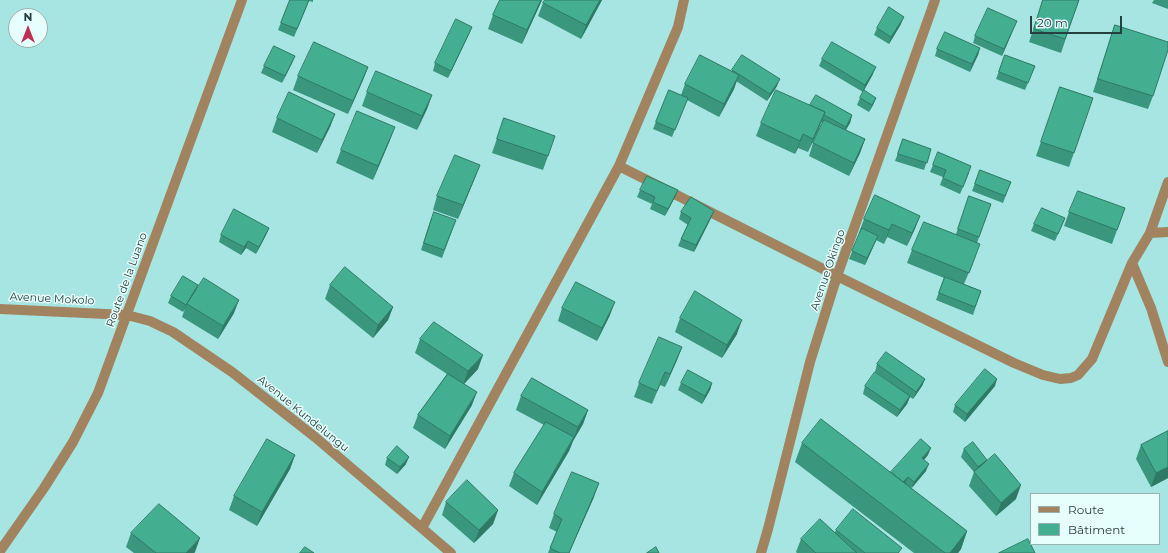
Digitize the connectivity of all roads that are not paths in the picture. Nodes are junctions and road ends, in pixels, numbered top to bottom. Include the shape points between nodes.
1 (242, 0) edge
2 (684, 0) edge
3 (935, 0) edge
4 (619, 166) junction
5 (1168, 182) edge
6 (1168, 232) edge
7 (1150, 233) junction
8 (1132, 263) junction
9 (837, 276) junction
10 (0, 308) edge
11 (127, 315) junction
12 (1168, 362) edge
13 (422, 528) junction
14 (0, 551) edge
15 (451, 553) edge
16 (761, 553) edge

1 - 11 street, Route de la Luano
2 - 4 street via 678,27
3 - 9 street, Avenue Okingo
4 - 9 street
4 - 13 street
5 - 7 street
6 - 7 street
7 - 8 street
8 - 9 street via 1092,359 1078,375 1060,379 1014,363
8 - 12 street via 1151,308
9 - 16 street, Avenue Okingo via 810,362
10 - 11 street, Avenue Mokolo
11 - 13 street, Avenue Kundelungu via 150,321 173,332 232,372 315,437
11 - 14 street, Route de la Luano via 98,393 73,442
13 - 15 street, Avenue Kundelungu

